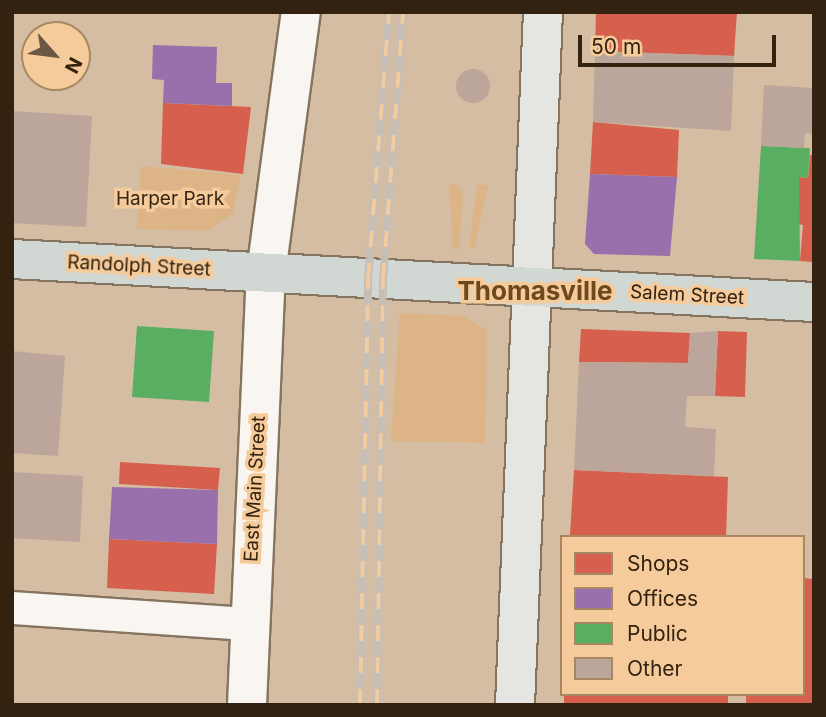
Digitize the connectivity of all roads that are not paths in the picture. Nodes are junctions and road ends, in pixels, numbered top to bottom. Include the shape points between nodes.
1 (301, 12) edge
2 (544, 12) edge
3 (12, 259) edge
4 (266, 273) junction
5 (530, 287) junction
6 (814, 302) edge
7 (12, 608) edge
8 (249, 624) junction
9 (247, 705) edge
10 (515, 705) edge

1 - 4 street, East Main Street
2 - 5 main road
3 - 4 main road, Randolph Street
4 - 5 main road, Salem Street
4 - 8 street, East Main Street
5 - 6 main road, Salem Street
5 - 10 main road
7 - 8 street
8 - 9 street, East Main Street

